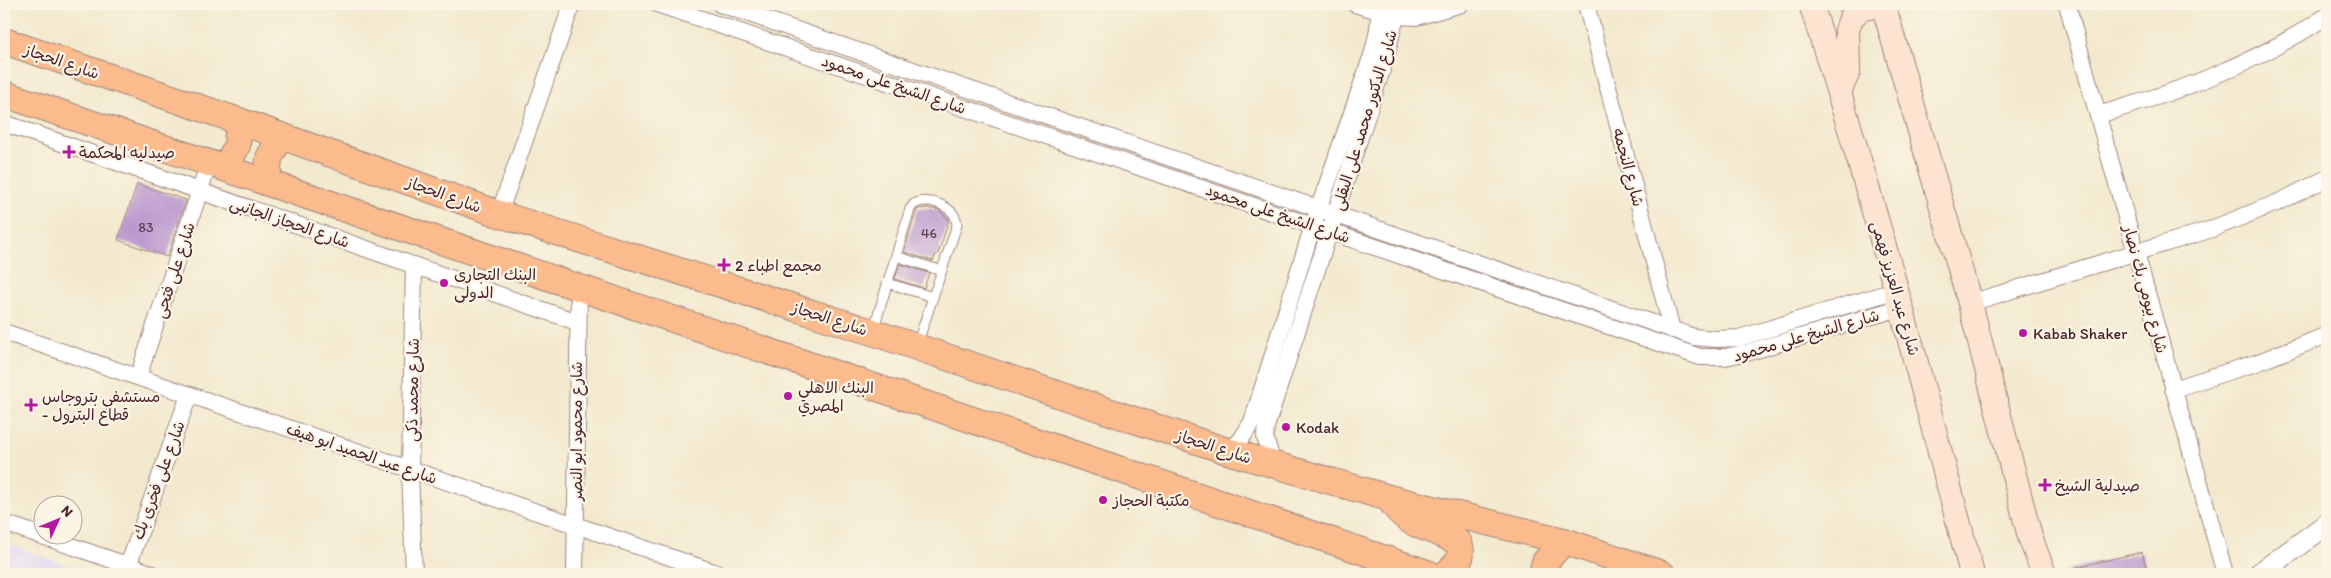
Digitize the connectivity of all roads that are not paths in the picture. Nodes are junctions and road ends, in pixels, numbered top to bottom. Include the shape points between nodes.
1 (572, 4) edge
2 (657, 4) edge
3 (720, 4) edge
4 (1355, 4) edge
5 (1461, 4) edge
6 (1586, 4) edge
7 (1811, 4) edge
8 (1883, 4) edge
9 (2067, 4) edge
10 (1388, 9) edge
11 (2327, 16) edge
12 (4, 41) edge
13 (1839, 92) junction
14 (4, 94) edge
15 (2098, 115) junction
16 (239, 121) junction
17 (4, 123) edge
18 (281, 136) junction
19 (217, 165) junction
20 (2327, 178) edge
21 (267, 182) junction
22 (200, 191) junction
23 (1318, 208) junction
24 (499, 214) junction
25 (1334, 214) junction
26 (1312, 225) junction
27 (1328, 231) junction
28 (2135, 252) junction
29 (896, 256) junction
30 (414, 265) junction
31 (942, 271) junction
32 (887, 283) junction
33 (579, 287) junction
34 (933, 297) junction
35 (1900, 299) junction
36 (1970, 302) junction
37 (577, 322) junction
38 (1672, 330) junction
39 (4, 332) edge
40 (872, 332) junction
41 (2327, 335) edge
42 (916, 348) junction
43 (138, 378) junction
44 (2173, 389) junction
45 (189, 395) junction
46 (1227, 451) junction
47 (1273, 464) junction
48 (410, 470) junction
49 (1389, 498) junction
50 (4, 523) edge
51 (2327, 524) edge
52 (575, 526) junction
53 (1564, 541) junction
54 (128, 566) junction
55 (2041, 572) edge
56 (152, 574) edge
57 (414, 574) edge
58 (575, 574) edge
59 (720, 574) edge
60 (1430, 574) edge
61 (1446, 574) edge
62 (1542, 574) edge
63 (1662, 574) edge
64 (1972, 574) edge
65 (2225, 574) edge
66 (2259, 574) edge

1 - 24 street
2 - 26 street, شارع الشيخ على محمود
3 - 23 street, شارع الشيخ على محمود
4 - 10 street
5 - 10 street via 1416,17
6 - 38 street, شارع النجمه
7 - 13 main road, شارع عبد العزيز فهمى
8 - 13 main road via 1860,9 1851,18 1847,30 1848,72
8 - 36 main road
9 - 15 street, شارع بيومى بك نصار
10 - 23 street, شارع الدكتور محمد على البقلى
10 - 25 street, شارع الدكتور محمد على البقلى via 1386,57
11 - 15 street via 2238,66 2170,94
12 - 16 main road, شارع الحجاز
13 - 35 main road, شارع عبد العزيز فهمى
14 - 19 main road
15 - 28 street, شارع بيومى بك نصار
16 - 18 main road, شارع الحجاز
16 - 19 main road via 238,146
17 - 22 street, شارع الحجاز الجانبى
18 - 21 main road via 269,158
18 - 24 main road, شارع الحجاز
19 - 21 main road
19 - 22 street, شارع على فتحى
20 - 28 street via 2280,202 2209,230
21 - 33 main road
22 - 30 street, شارع الحجاز الجانبى
22 - 43 street, شارع على فتحى
23 - 25 street, شارع الشيخ على محمود
23 - 26 street, شارع الدكتور محمد على البقلى
24 - 40 main road, شارع الحجاز
25 - 27 street, شارع الدكتور محمد على البقلى
25 - 38 street, شارع الشيخ على محمود
26 - 27 street, شارع الشيخ على محمود
26 - 46 street, شارع الدكتور محمد على البقلى via 1252,422 1240,441
27 - 35 street, شارع الشيخ على محمود via 1700,357 1725,358 1749,352
27 - 47 street, شارع الدكتور محمد على البقلى via 1266,427 1265,437
28 - 36 street
28 - 44 street, شارع بيومى بك نصار
29 - 31 lane
29 - 31 lane via 910,209 914,204 927,201 950,209 957,219
29 - 32 lane
30 - 37 street, شارع الحجاز الجانبى
30 - 48 street, شارع محمد ذكى
31 - 34 lane
32 - 34 lane
32 - 40 lane
33 - 37 street, شارع محمود ابو النصر
33 - 60 main road
34 - 42 lane
35 - 38 street, شارع الشيخ على محمود via 1739,338 1694,337
35 - 64 main road, شارع عبد العزيز فهمى
36 - 55 main road
37 - 52 street, شارع محمود ابو النصر
39 - 43 street, شارع عبد الحميد ابو هيف
40 - 42 main road, شارع الحجاز
41 - 44 street via 2256,363
42 - 46 main road, شارع الحجاز
43 - 45 street, شارع عبد الحميد ابو هيف
44 - 65 street, شارع بيومى بك نصار
45 - 48 street, شارع عبد الحميد ابو هيف
45 - 54 street, شارع على فخرى بك
46 - 47 main road, شارع الحجاز
47 - 49 main road, شارع الحجاز
48 - 52 street, شارع عبد الحميد ابو هيف
48 - 57 street, شارع محمد ذكى
49 - 53 main road, شارع الحجاز
49 - 61 main road via 1407,520 1459,543 1463,552 1460,560
50 - 54 street
51 - 66 street
52 - 58 street, شارع محمود ابو النصر
52 - 59 street, شارع عبد الحميد ابو هيف
53 - 62 main road via 1545,562
53 - 63 main road, شارع الحجاز
54 - 56 street

